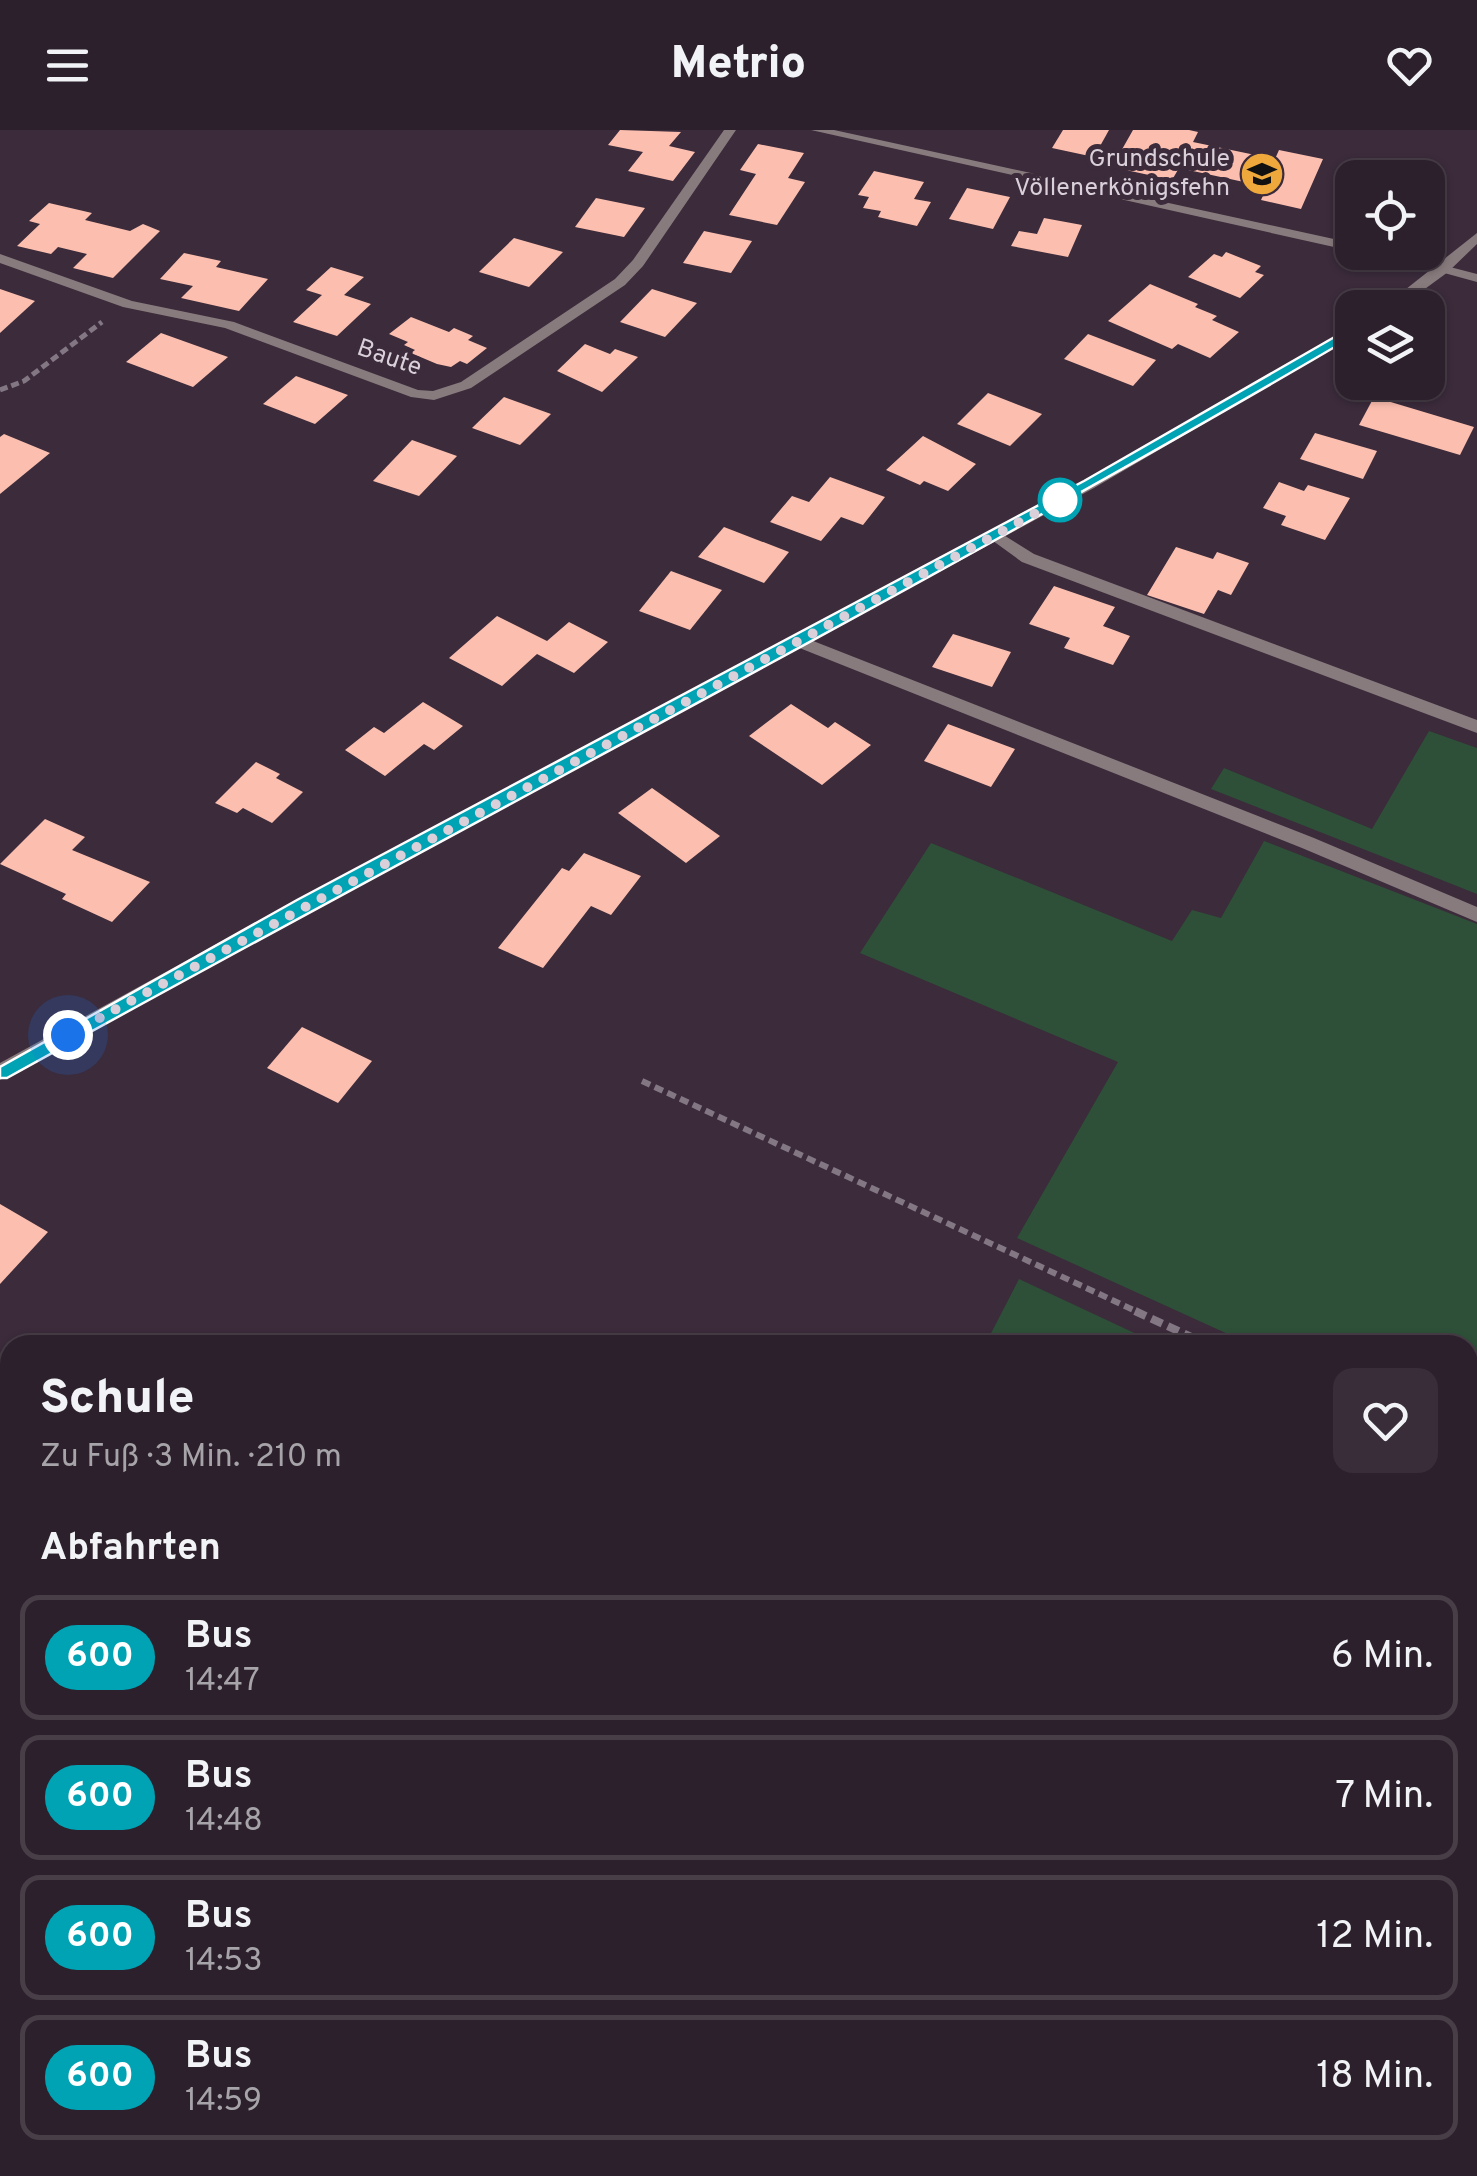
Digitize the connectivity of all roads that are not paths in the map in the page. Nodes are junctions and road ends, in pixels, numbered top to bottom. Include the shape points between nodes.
1 (730, 130) edge
2 (818, 130) edge
3 (1477, 238) edge
4 (1335, 243) edge
5 (0, 258) edge
6 (1445, 267) edge
7 (1442, 270) edge
8 (1445, 270) edge
9 (1477, 278) edge
10 (1414, 290) edge
11 (1335, 341) edge
12 (994, 534) junction
13 (798, 641) junction
14 (1477, 727) edge
15 (1477, 915) edge
16 (0, 1072) edge

1 - 5 street, Baute via 620,282 453,391 434,396 229,325 128,304
2 - 4 street
3 - 6 street
7 - 10 street
8 - 9 street
11 - 12 street
12 - 13 street
12 - 14 street via 1028,558
13 - 15 street
13 - 16 street

